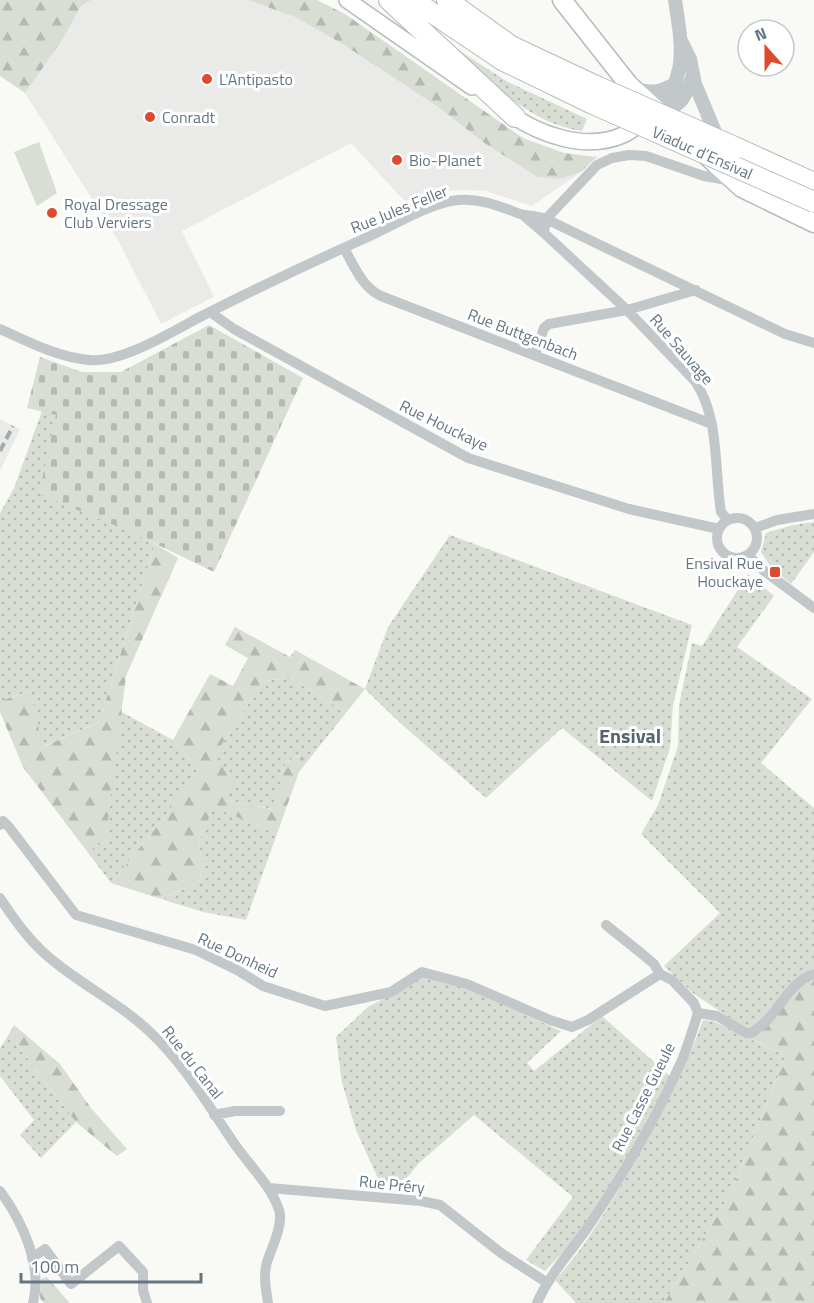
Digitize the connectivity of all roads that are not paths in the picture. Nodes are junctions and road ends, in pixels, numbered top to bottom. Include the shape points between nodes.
1 (346, 0) edge
2 (389, 0) edge
3 (413, 0) edge
4 (447, 0) edge
5 (562, 0) edge
6 (675, 0) edge
7 (681, 41) junction
8 (693, 75) junction
9 (675, 84) junction
10 (633, 88) junction
11 (594, 94) junction
12 (659, 112) junction
13 (515, 117) junction
14 (725, 157) junction
15 (779, 166) junction
16 (814, 177) edge
17 (733, 181) junction
18 (814, 183) edge
19 (814, 200) edge
20 (523, 215) junction
21 (546, 219) junction
22 (814, 223) edge
23 (544, 233) junction
24 (344, 248) junction
25 (696, 290) junction
26 (627, 310) junction
27 (210, 312) junction
28 (0, 329) edge
29 (814, 343) edge
30 (535, 354) junction
31 (712, 424) junction
32 (814, 514) edge
33 (728, 520) junction
34 (755, 528) junction
35 (719, 529) junction
36 (748, 555) junction
37 (814, 608) edge
38 (0, 825) edge
39 (0, 898) edge
40 (606, 925) dead end
41 (660, 974) junction
42 (814, 974) edge
43 (699, 1013) junction
44 (280, 1111) dead end
45 (214, 1115) junction
46 (269, 1188) junction
47 (0, 1191) edge
48 (31, 1253) junction
49 (546, 1282) junction
50 (539, 1298) edge
51 (33, 1303) edge
52 (147, 1303) edge
53 (268, 1303) edge

1 - 13 main road
2 - 13 highway
3 - 11 highway via 502,60
4 - 11 highway via 512,46
5 - 10 highway
6 - 7 street
7 - 8 street
7 - 9 street via 681,66
8 - 12 street via 678,105
8 - 14 street
9 - 10 street via 662,91
9 - 12 street
10 - 12 highway
11 - 15 highway, Viaduc d’Ensival, bridge
11 - 19 highway, Viaduc d’Ensival, bridge
12 - 13 main road via 625,135 593,142 549,134
12 - 14 highway
12 - 17 highway
14 - 19 highway
15 - 16 highway
15 - 18 highway
17 - 21 street via 704,176 646,156 612,158 597,165
17 - 22 highway via 752,195
20 - 21 street, Rue Jules Feller
20 - 23 street, Rue Sauvage
20 - 24 street, Rue Jules Feller via 494,203 457,200
21 - 23 street
21 - 25 street, Rue Jules Feller
23 - 26 street, Rue Sauvage
24 - 27 street, Rue Jules Feller
24 - 30 street, Rue Buttgenbach via 372,292
25 - 26 street
25 - 29 street, Rue Jules Feller via 785,334
26 - 30 street via 549,324
26 - 31 street, Rue Sauvage via 704,393
27 - 28 street, Rue Jules Feller via 121,355 91,360 56,353
27 - 35 street, Rue Houckaye via 468,458 629,509
30 - 31 street, Rue Buttgenbach
31 - 33 street, Rue Sauvage via 719,502
32 - 34 street
33 - 34 street via 743,519
33 - 35 street
34 - 36 street via 757,543
35 - 36 street via 718,543 727,555
36 - 37 street
38 - 41 street, Rue Donheid via 3,821 9,827 76,915 196,950 262,986 325,1005 391,992 422,972 467,984 573,1027
39 - 45 street, Rue du Canal via 40,950 153,1034
40 - 41 street via 641,952
41 - 43 street via 672,980
42 - 43 street via 752,1033 717,1016
43 - 49 street, Rue Casse Gueule via 682,1060 651,1122 591,1222
44 - 45 street
45 - 46 street, Rue du Canal
46 - 49 street, Rue Préry via 440,1205
46 - 53 street, Rue du Canal via 280,1213 264,1281
47 - 48 street via 12,1207
48 - 51 street via 36,1278
48 - 52 street via 45,1249 71,1284 119,1246 143,1272
49 - 50 street

